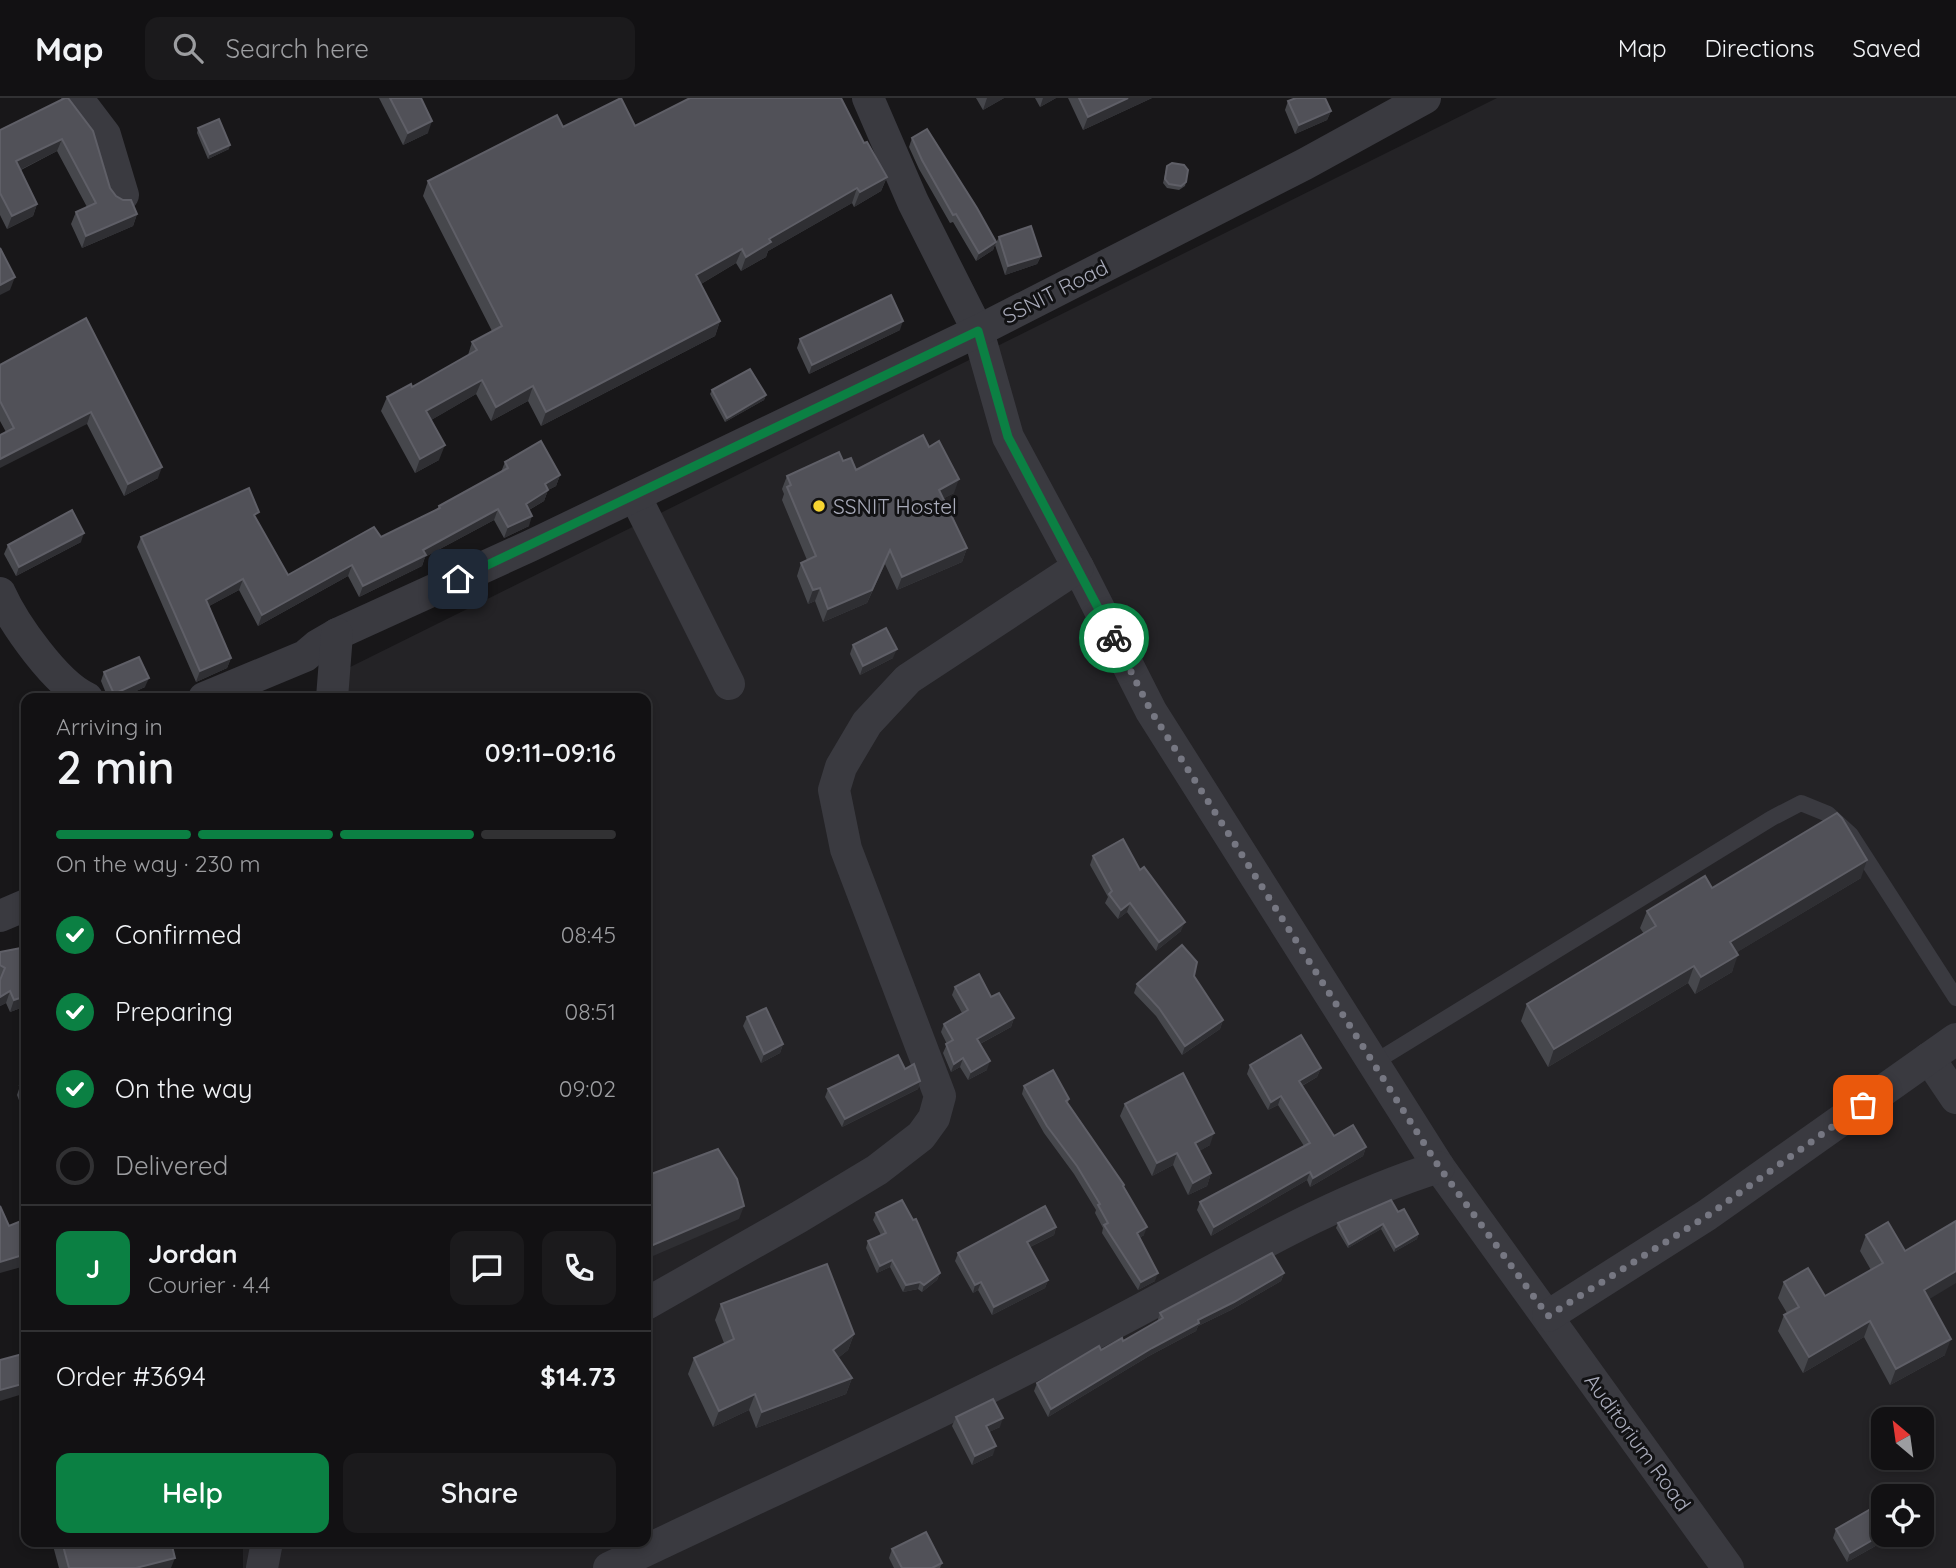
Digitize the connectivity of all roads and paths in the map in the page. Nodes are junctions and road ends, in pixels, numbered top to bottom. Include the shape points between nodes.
1 (77, 98) edge
2 (868, 98) edge
3 (1425, 98) edge
4 (123, 195) dead end
5 (978, 331) junction
6 (635, 496) junction
7 (1078, 567) junction
8 (0, 593) edge
9 (337, 634) junction
10 (729, 684) dead end
11 (75, 693) edge
12 (216, 693) edge
13 (332, 693) edge
14 (21, 907) edge
15 (0, 916) edge
16 (1956, 998) edge
17 (1956, 1038) edge
18 (1929, 1058) junction
19 (1374, 1062) junction
20 (1956, 1098) edge
21 (1439, 1167) junction
22 (651, 1301) edge
23 (1548, 1316) junction
24 (266, 1547) edge
25 (262, 1568) edge
26 (609, 1568) edge
27 (1728, 1568) edge

1 - 4 street via 105,135
2 - 5 street via 913,202
3 - 5 street, SSNIT Road
5 - 6 street, SSNIT Road
5 - 7 street via 1008,437
6 - 9 street, SSNIT Road
6 - 10 street
7 - 19 street via 1151,711
7 - 22 street via 908,678 867,723 841,767 834,790 846,849 940,1096 934,1118 921,1136 877,1170
8 - 11 street via 32,646
9 - 12 street, SSNIT Road via 305,656
9 - 13 street
14 - 15 street
16 - 19 lane via 1851,835 1828,814 1801,803
17 - 18 street
18 - 20 street
18 - 23 street via 1707,1216
19 - 21 street
21 - 23 street, Auditorium Road
21 - 26 street via 1300,1224 1115,1323
23 - 27 street, Auditorium Road
24 - 25 street

